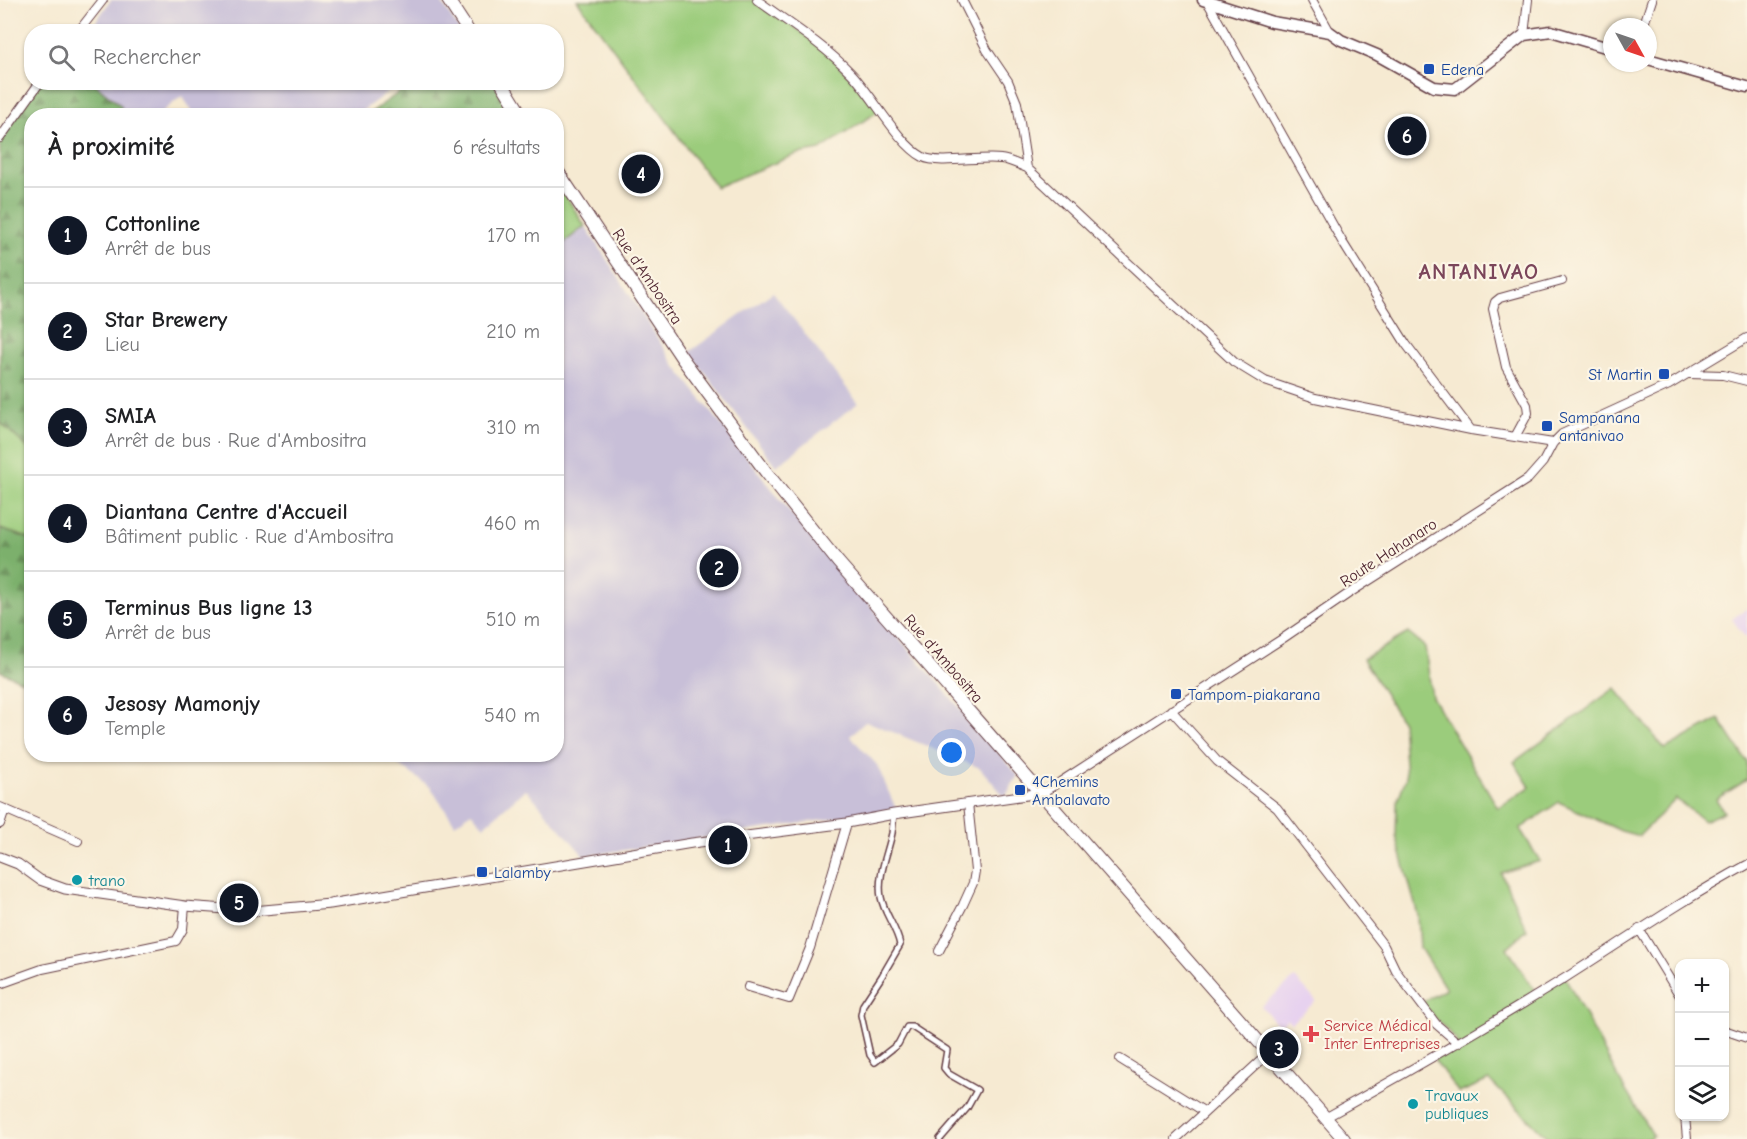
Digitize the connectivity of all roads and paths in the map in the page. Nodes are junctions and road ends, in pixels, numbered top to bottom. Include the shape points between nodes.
1 (103, 0) edge
2 (448, 0) edge
3 (757, 0) edge
4 (962, 0) edge
5 (1312, 0) edge
6 (1528, 0) edge
7 (1652, 0) edge
8 (1205, 1) edge
9 (1646, 18) edge
10 (84, 24) edge
11 (464, 24) edge
12 (1330, 32) junction
13 (1524, 35) junction
14 (1603, 46) edge
15 (1657, 62) edge
16 (1747, 87) edge
17 (34, 90) edge
18 (506, 90) edge
19 (517, 108) edge
20 (0, 138) edge
21 (1027, 168) junction
22 (564, 181) edge
23 (1562, 281) dead end
24 (1746, 339) edge
25 (1689, 374) junction
26 (1747, 381) edge
27 (1471, 430) junction
28 (1515, 436) junction
29 (1553, 443) junction
30 (1171, 710) junction
31 (1041, 793) junction
32 (968, 803) junction
33 (2, 808) edge
34 (894, 814) junction
35 (847, 823) junction
36 (0, 824) edge
37 (78, 841) dead end
38 (0, 857) edge
39 (1747, 865) edge
40 (185, 906) junction
41 (1639, 929) junction
42 (939, 951) dead end
43 (0, 984) edge
44 (748, 987) dead end
45 (1675, 988) edge
46 (1729, 1031) edge
47 (1747, 1038) edge
48 (1458, 1042) junction
49 (1269, 1053) junction
50 (1120, 1059) dead end
51 (1205, 1112) junction
52 (1325, 1118) junction
53 (1685, 1121) edge
54 (940, 1139) edge
55 (1176, 1139) edge
56 (1344, 1139) edge
57 (1687, 1139) edge

1 - 10 street
2 - 11 main road
3 - 21 street via 824,48 852,74 907,144 924,158 1002,159
4 - 21 street via 1017,103
5 - 12 street
6 - 13 street
7 - 9 street
8 - 12 main road via 1272,22
8 - 27 street via 1343,243 1406,344
12 - 13 main road via 1434,87 1455,89
13 - 14 main road via 1551,31
15 - 16 main road
17 - 20 street
18 - 19 main road
21 - 27 street via 1234,362 1264,381 1315,398
22 - 31 main road, Rue d'Ambositra via 682,358 766,472 837,562
23 - 28 street via 1500,298 1493,309 1506,367 1527,405 1528,413
24 - 25 street, Route Hahanaro
25 - 26 street
25 - 29 street, Route Hahanaro via 1562,434
27 - 28 street
28 - 29 street
29 - 30 street, Route Hahanaro via 1528,479
30 - 31 street, Route Hahanaro
30 - 48 street via 1217,761 1277,808 1384,946 1396,971 1436,1024
31 - 32 street
31 - 49 main road, Rue d'Ambositra
32 - 34 street
32 - 42 street via 973,883
33 - 36 street
33 - 37 street
34 - 35 street
34 - 54 street via 881,897 900,945 861,1014 875,1062 898,1044 907,1027 912,1027 947,1050 944,1068 949,1074 977,1090
35 - 40 street via 692,843 330,904 253,911
35 - 44 street via 810,948 789,999
38 - 40 street via 65,889
39 - 41 street
40 - 43 street via 183,929 176,941 42,969
41 - 45 street
41 - 48 street
46 - 47 street
48 - 52 street
49 - 51 street
49 - 52 main road, Rue d'Ambositra
50 - 51 street
51 - 55 street
52 - 56 main road, Rue d'Ambositra
53 - 57 street

